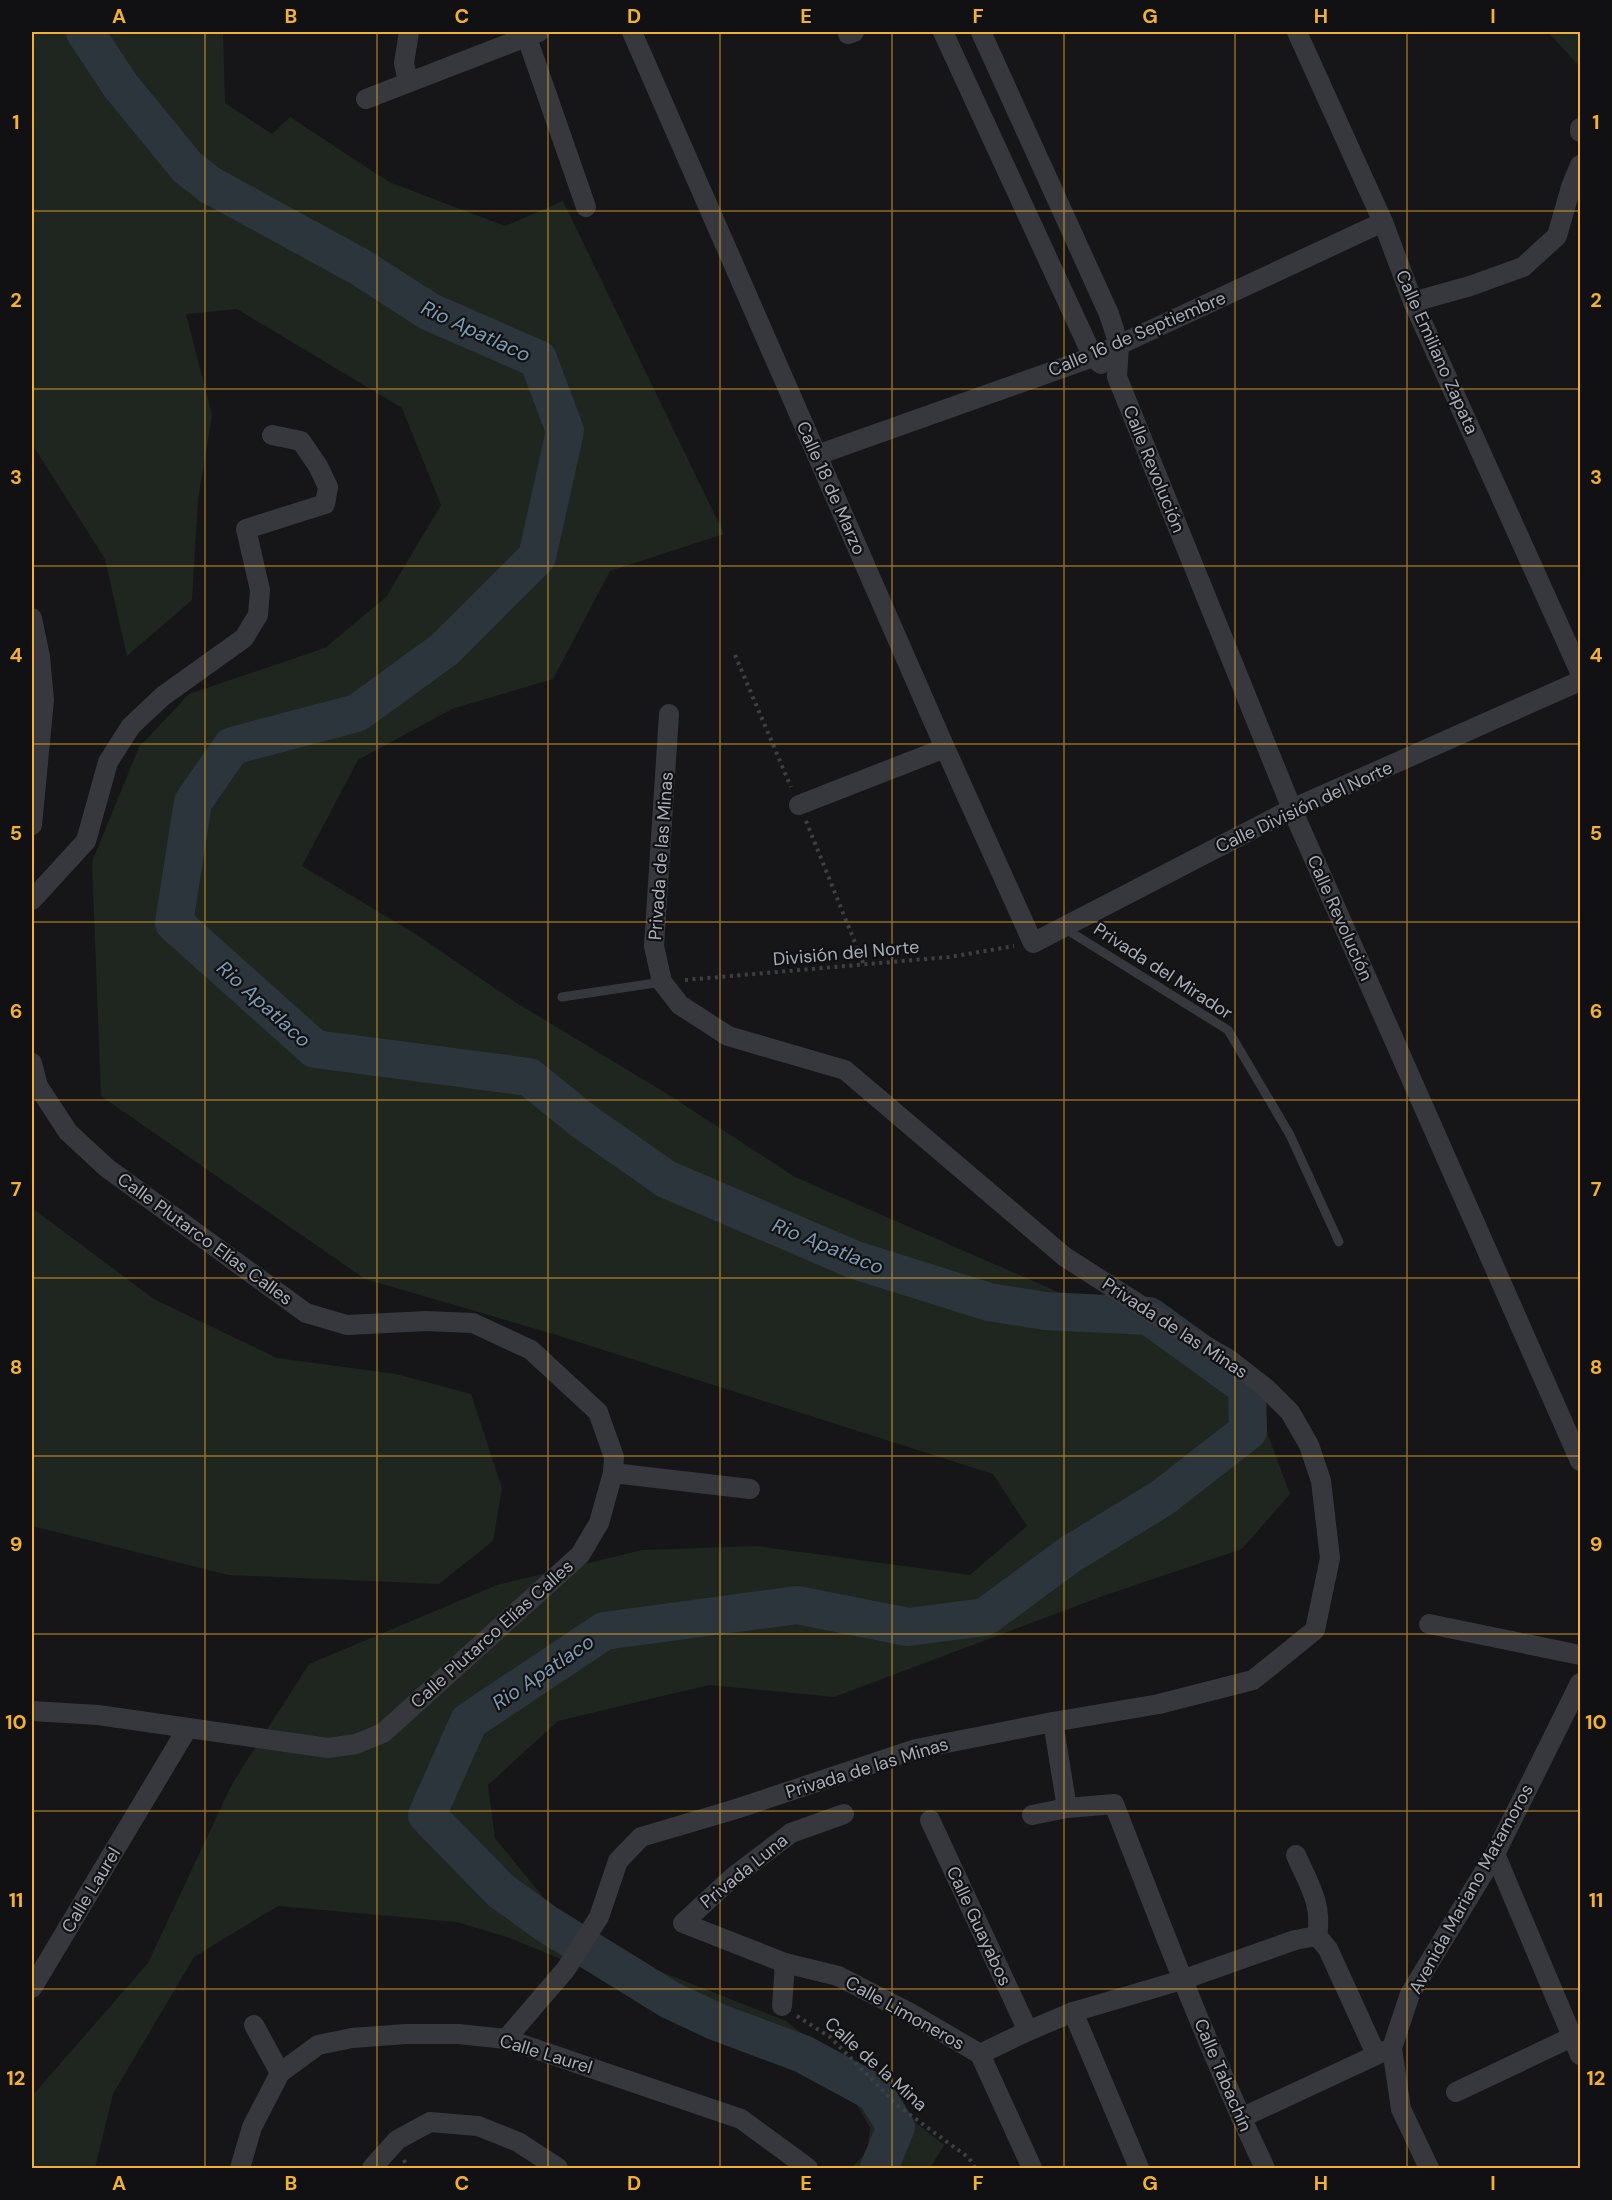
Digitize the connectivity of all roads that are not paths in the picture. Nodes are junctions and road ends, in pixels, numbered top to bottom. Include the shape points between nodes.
1 (409, 32) edge
2 (632, 32) edge
3 (944, 32) edge
4 (981, 32) edge
5 (1297, 32) edge
6 (530, 33) edge
7 (408, 82) junction
8 (366, 99) dead end
9 (1580, 128) edge
10 (1581, 132) edge
11 (1581, 165) edge
12 (586, 207) dead end
13 (1383, 222) junction
14 (1413, 302) junction
15 (1119, 345) junction
16 (1093, 357) junction
17 (1117, 377) junction
18 (272, 435) dead end
19 (817, 455) junction
20 (32, 618) edge
21 (1581, 672) edge
22 (1581, 681) edge
23 (669, 714) dead end
24 (945, 748) junction
25 (799, 805) dead end
26 (1292, 809) junction
27 (32, 825) edge
28 (32, 900) edge
29 (1062, 926) junction
30 (1033, 943) joint
31 (662, 982) junction
32 (562, 997) dead end
33 (32, 1063) edge
34 (1339, 1242) dead end
35 (1580, 1455) edge
36 (613, 1473) junction
37 (750, 1489) dead end
38 (1429, 1624) dead end
39 (1581, 1655) edge
40 (1580, 1688) edge
41 (32, 1711) edge
42 (1053, 1722) junction
43 (187, 1729) junction
44 (1067, 1808) junction
45 (844, 1814) dead end
46 (1032, 1815) dead end
47 (930, 1820) dead end
48 (1296, 1854) dead end
49 (1495, 1854) junction
50 (683, 1923) joint
51 (1317, 1936) junction
52 (785, 1963) junction
53 (1182, 1980) junction
54 (32, 1988) edge
55 (782, 2006) road end
56 (1073, 2012) junction
57 (254, 2025) dead end
58 (1028, 2031) junction
59 (506, 2040) junction
60 (1576, 2046) edge
61 (1384, 2051) junction
62 (980, 2054) junction
63 (280, 2073) junction
64 (1456, 2092) dead end
65 (1241, 2118) junction
66 (800, 2165) edge
67 (240, 2169) edge
68 (372, 2169) edge
69 (558, 2169) edge
70 (1032, 2169) edge
71 (1140, 2169) edge
72 (1265, 2169) edge
73 (1428, 2169) edge

1 - 7 street via 404,63
2 - 19 street, Calle 18 de Marzo
3 - 16 street, Calle Revolución
4 - 15 street, Calle Revolución via 1109,314
5 - 13 street, Calle Emiliano Zapata
6 - 7 street
6 - 12 street
7 - 8 street
9 - 10 street
11 - 14 street via 1557,236 1523,267
13 - 14 street, Calle Emiliano Zapata
13 - 15 street, Calle 16 de Septiembre
14 - 21 street, Calle Emiliano Zapata
15 - 16 street, Calle 16 de Septiembre
15 - 17 street, Calle Revolución
16 - 17 street, Calle Revolución
16 - 19 street, Calle 16 de Septiembre
17 - 26 street, Calle Revolución
18 - 28 street via 301,441 328,487 325,504 246,529 260,591 258,615 244,638 163,696 132,726 108,762 86,841
19 - 24 street, Calle 18 de Marzo
20 - 27 street via 44,700
22 - 26 street, Calle División del Norte
23 - 31 street, Privada de las Minas via 654,946
24 - 25 street
24 - 30 street, Calle 18 de Marzo
26 - 29 street, Calle División del Norte
26 - 35 street, Calle Revolución
29 - 30 street, Calle División del Norte
29 - 34 lane, Privada del Mirador via 1228,1030 1290,1135
31 - 32 lane
31 - 42 street, Privada de las Minas via 680,1005 728,1036 845,1070 1065,1257 1230,1360 1267,1389 1290,1412 1309,1445 1321,1481 1330,1558 1315,1630 1253,1680 1159,1704
33 - 36 street, Calle Plutarco Elías Calles via 38,1086 68,1132 107,1168 306,1313 347,1325 473,1323 531,1350 598,1412 614,1457
36 - 37 street
36 - 43 street, Calle Plutarco Elías Calles via 599,1523 580,1555 383,1733 356,1744 328,1748
38 - 39 street
40 - 49 street, Avenida Mariano Matamoros
41 - 43 street, Calle Plutarco Elías Calles via 98,1715
42 - 44 street
42 - 59 street, Privada de las Minas via 916,1749 641,1837 618,1861 599,1917 566,1969
43 - 54 street, Calle Laurel
44 - 46 street
44 - 53 street, Calle Tabachín via 1114,1804
45 - 50 street, Privada Luna via 790,1833 733,1877
47 - 58 street, Calle Guayabos
48 - 51 street via 1318,1904
49 - 60 street
49 - 61 street, Avenida Mariano Matamoros via 1410,1994
50 - 52 street, Calle Limoneros
51 - 53 street, Calle Limoneros via 1295,1940
51 - 61 street
52 - 55 street
52 - 62 street, Calle Limoneros via 838,1976
53 - 56 street, Calle Limoneros
53 - 65 street, Calle Tabachín
56 - 58 street, Calle Limoneros
56 - 71 street
57 - 63 street
58 - 62 street, Calle Limoneros
59 - 63 street, Calle Laurel via 458,2034 352,2038 318,2045
59 - 66 street, Calle Laurel via 741,2119
60 - 64 street
61 - 65 street
61 - 73 street, Avenida Mariano Matamoros via 1401,2109
62 - 70 street
63 - 67 street, Calle Laurel via 252,2127
65 - 72 street, Calle Tabachín
68 - 69 street via 397,2140 430,2122 478,2126 518,2142

